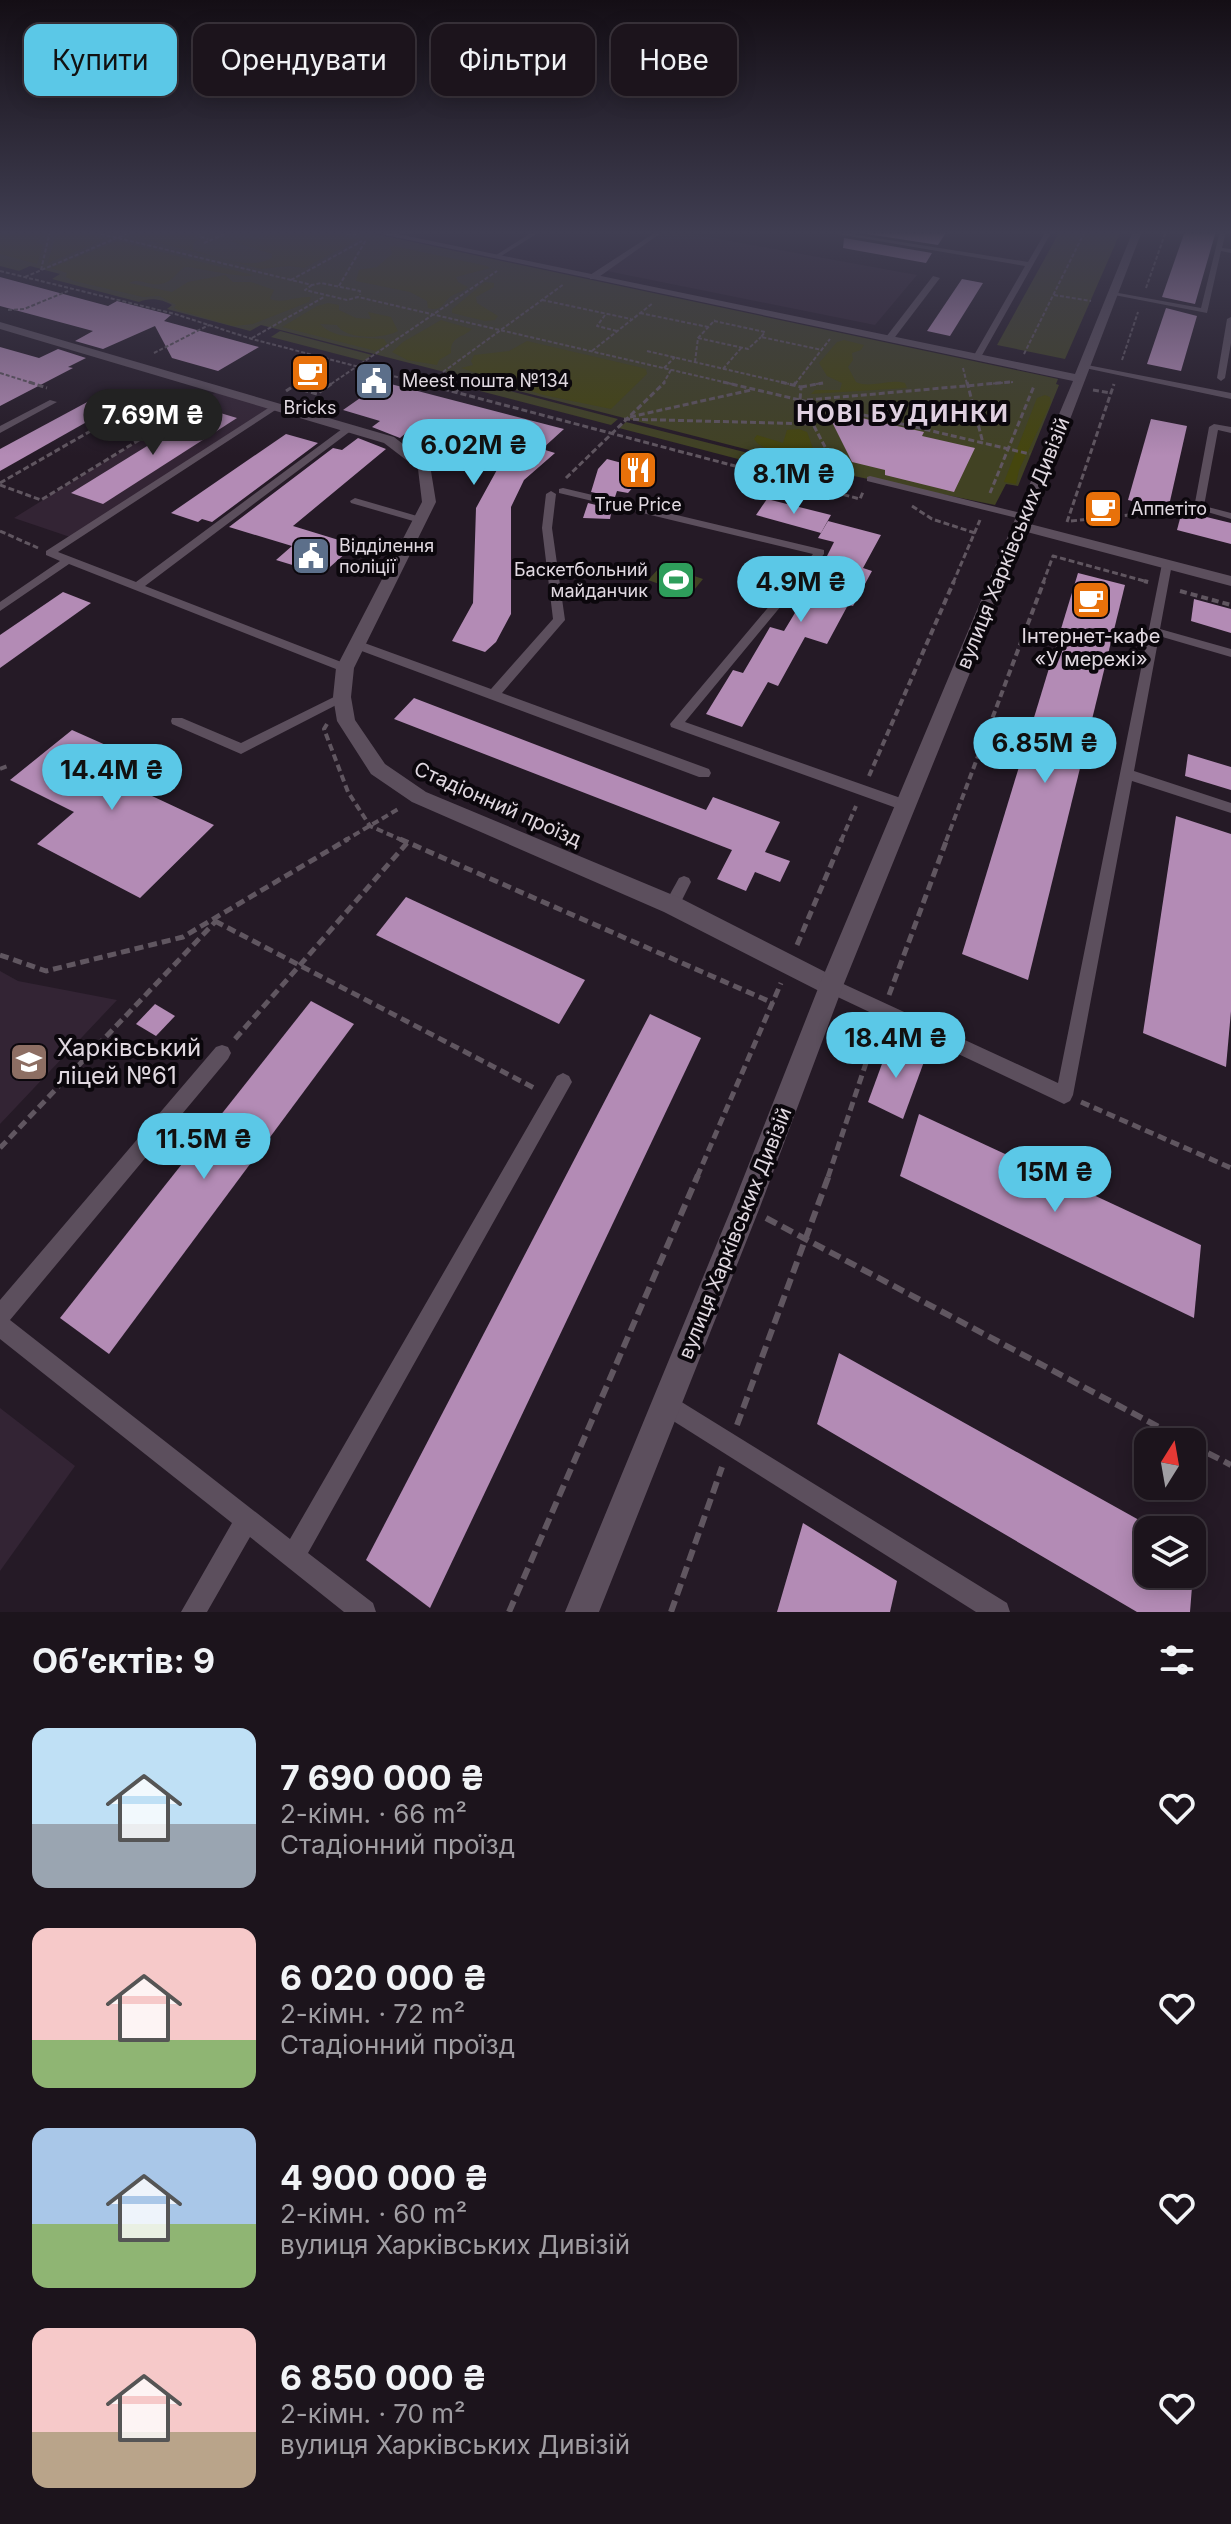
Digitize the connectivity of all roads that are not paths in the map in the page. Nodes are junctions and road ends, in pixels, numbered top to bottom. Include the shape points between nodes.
1 (733, 306) edge
2 (914, 306) edge
3 (1006, 306) edge
4 (1109, 306) edge
5 (1178, 306) edge
6 (1205, 306) edge
7 (1204, 311) junction
8 (1231, 317) edge
9 (0, 325) edge
10 (889, 339) junction
11 (977, 357) junction
12 (1084, 378) junction
13 (1221, 378) dead end
14 (1231, 396) edge
15 (53, 402) road end
16 (272, 405) junction
17 (349, 428) junction
18 (0, 430) edge
19 (1231, 430) edge
20 (870, 479) road end
21 (355, 501) dead end
22 (1231, 516) edge
23 (420, 520) junction
24 (1023, 522) junction
25 (68, 560) junction
26 (1167, 564) junction
27 (1231, 581) edge
28 (137, 587) junction
29 (0, 607) edge
30 (1154, 631) junction
31 (355, 644) junction
32 (1231, 653) edge
33 (345, 668) junction
34 (493, 695) junction
35 (342, 697) junction
36 (177, 721) dead end
37 (704, 773) dead end
38 (1126, 774) junction
39 (907, 806) junction
40 (1231, 808) edge
41 (684, 882) dead end
42 (672, 905) junction
43 (831, 986) junction
44 (222, 1053) road end
45 (558, 1090) road end
46 (0, 1316) edge
47 (0, 1326) edge
48 (667, 1404) junction
49 (247, 1520) junction
50 (293, 1556) junction
51 (193, 1612) edge
52 (364, 1612) edge
53 (582, 1612) edge
54 (998, 1612) edge

1 - 10 street
2 - 10 lane
3 - 11 lane
4 - 12 street, вулиця Харківських Дивізій
5 - 7 lane
6 - 7 lane
7 - 8 lane
8 - 13 lane
9 - 16 street, Стадіонний проїзд
10 - 11 street
11 - 12 street
12 - 14 lane
12 - 24 street, вулиця Харківських Дивізій
15 - 18 lane
16 - 17 street, Стадіонний проїзд
16 - 25 lane via 50,553
17 - 23 street, Стадіонний проїзд via 389,440 425,468 429,502
17 - 28 lane
19 - 22 lane via 1214,427 1199,508
20 - 24 lane
21 - 23 lane
23 - 31 street, Стадіонний проїзд
24 - 26 street
24 - 39 street, вулиця Харківських Дивізій
25 - 28 lane
25 - 29 lane
26 - 27 street
26 - 30 lane
28 - 33 lane
30 - 32 lane
30 - 38 lane
31 - 33 street, Стадіонний проїзд
31 - 34 lane
33 - 35 street, Стадіонний проїзд
34 - 37 lane
34 - 39 lane via 559,620 547,528 557,493 820,552 676,724
35 - 36 lane via 241,749
35 - 42 street, Стадіонний проїзд via 346,721 378,769 419,797
38 - 40 lane
38 - 43 lane via 1064,1095
39 - 43 street, вулиця Харківських Дивізій
41 - 42 lane
42 - 43 street, Стадіонний проїзд
43 - 48 street, вулиця Харківських Дивізій
44 - 46 lane
45 - 50 lane
47 - 49 lane
48 - 53 street, вулиця Харківських Дивізій
48 - 54 lane
49 - 50 lane
49 - 51 lane
50 - 52 lane

